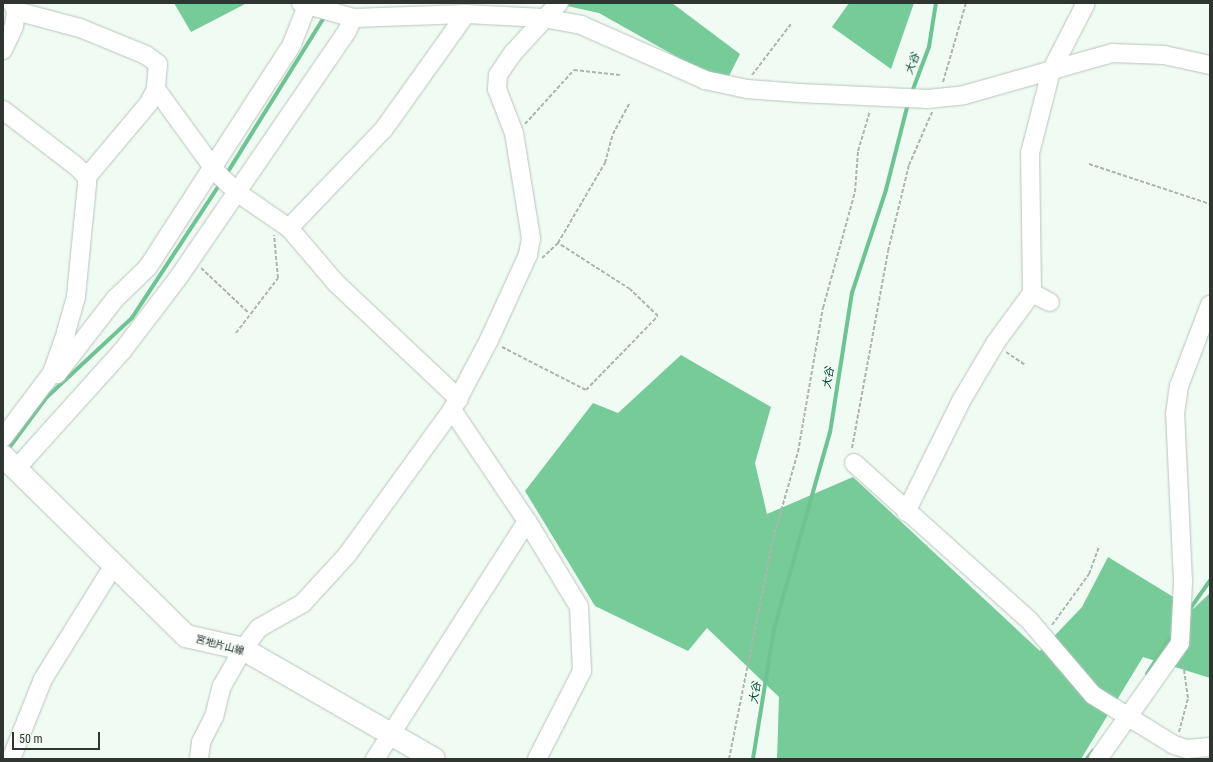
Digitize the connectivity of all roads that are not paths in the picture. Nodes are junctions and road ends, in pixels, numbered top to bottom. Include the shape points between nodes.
1 (558, 3) edge
2 (1086, 3) edge
3 (305, 4) edge
4 (14, 7) edge
5 (466, 14) junction
6 (352, 18) junction
7 (543, 18) junction
8 (3, 50) edge
9 (1210, 65) edge
10 (1051, 71) junction
11 (156, 89) junction
12 (3, 110) edge
13 (213, 166) junction
14 (87, 177) junction
15 (238, 193) junction
16 (289, 228) junction
17 (1032, 293) junction
18 (1050, 302) dead end
19 (1210, 305) edge
20 (52, 373) junction
21 (455, 405) junction
22 (3, 438) edge
23 (9, 463) edge
24 (854, 463) road end
25 (906, 512) junction
26 (527, 521) junction
27 (114, 565) junction
28 (243, 649) junction
29 (1130, 718) junction
30 (390, 733) junction
31 (1210, 747) edge
32 (11, 759) edge
33 (199, 759) edge
34 (375, 759) edge
35 (434, 759) edge
36 (537, 759) edge
37 (1098, 759) edge

1 - 7 street
2 - 10 street
3 - 6 street
3 - 13 street via 292,44
4 - 8 street via 14,26
4 - 11 street via 80,28 146,55 158,64
5 - 6 street
5 - 7 street
5 - 16 street via 384,129
6 - 15 street
7 - 10 street via 581,25 705,80 747,89 934,98 964,95
7 - 21 street via 498,75 497,89 514,133 531,238 523,264 489,340
9 - 10 street via 1138,52 1112,53
10 - 17 street via 1030,153
11 - 13 street
11 - 14 street
12 - 14 street
13 - 15 street
13 - 20 street via 148,267 116,299 57,374
14 - 20 street via 76,297
15 - 16 street
15 - 23 street via 123,350
16 - 21 street via 336,283
17 - 18 street
17 - 25 street via 994,344 961,401
19 - 29 street via 1179,386 1175,414 1183,630 1178,646
20 - 22 street
21 - 26 street
21 - 28 street via 347,555 303,603 259,628
23 - 27 main road, 宮地片山線
24 - 25 street
25 - 29 street via 995,588 1042,635 1092,694
26 - 30 street
26 - 36 street via 573,591 579,607 581,630 582,671
27 - 28 main road, 宮地片山線 via 186,636
27 - 32 street via 43,679 27,711
28 - 30 main road, 宮地片山線
28 - 33 street via 222,686 214,717 201,742
29 - 31 street via 1173,745 1187,749
29 - 37 street
30 - 34 street
30 - 35 main road, 宮地片山線

